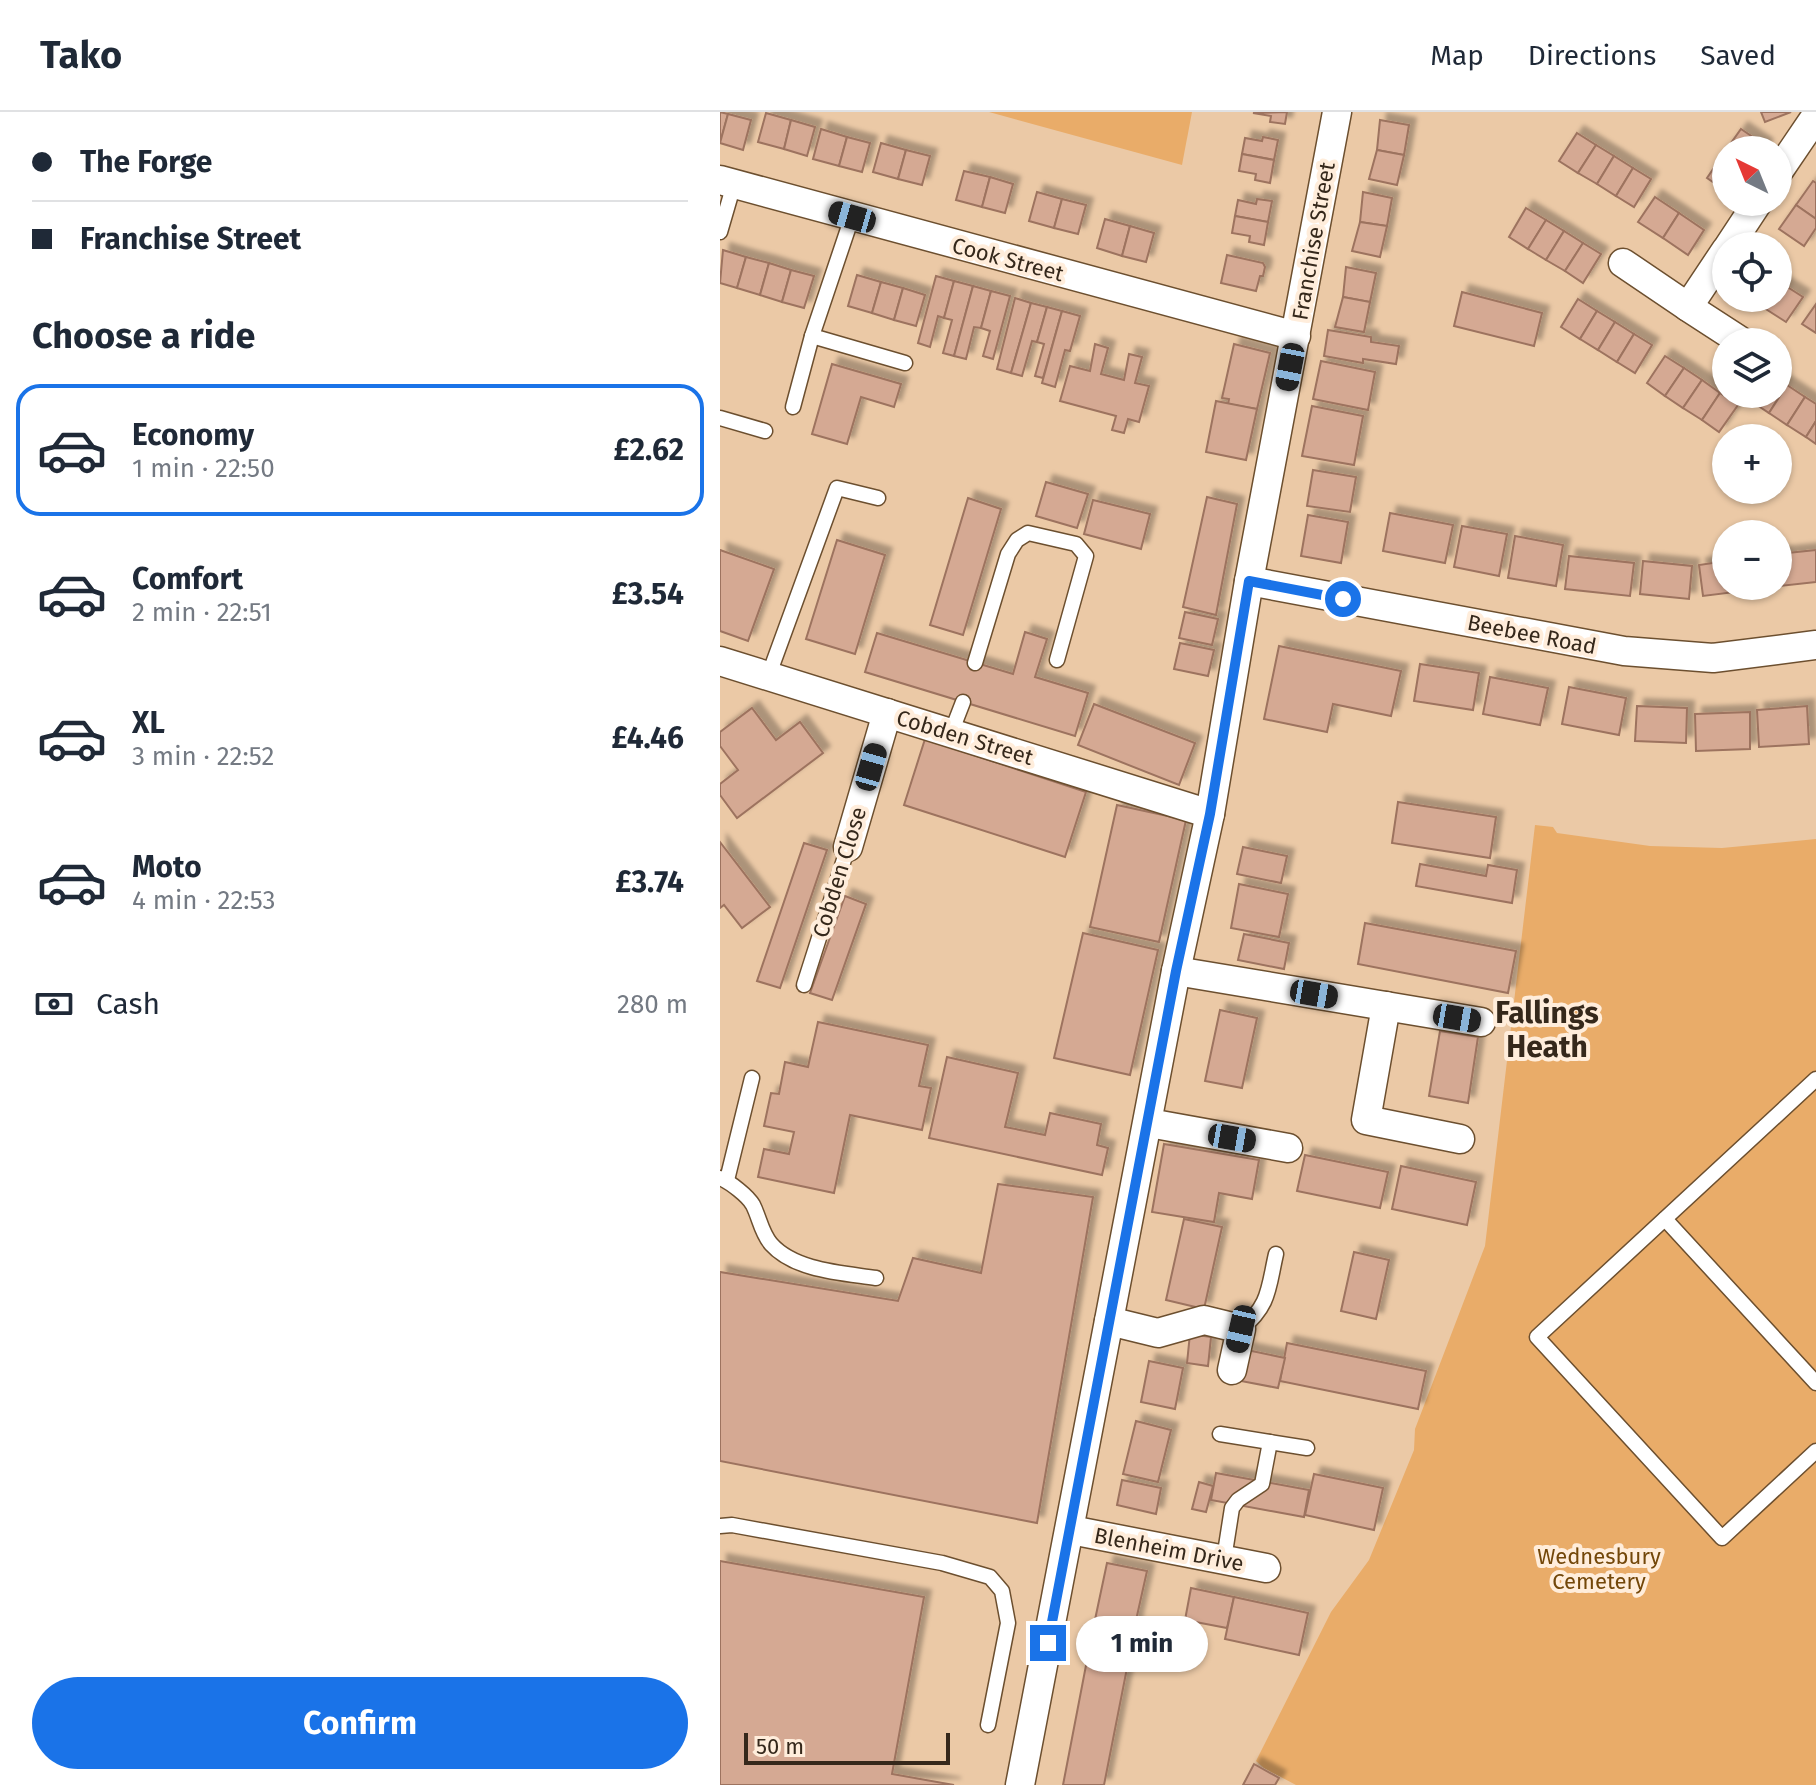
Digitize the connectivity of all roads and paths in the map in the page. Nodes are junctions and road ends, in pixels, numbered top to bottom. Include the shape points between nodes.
1 (1337, 112) edge
2 (1816, 116) edge
3 (1792, 151) edge
4 (727, 182) edge
5 (852, 217) junction
6 (720, 232) edge
7 (1623, 263) dead end
8 (1712, 271) edge
9 (1688, 307) junction
10 (1720, 328) edge
11 (812, 336) junction
12 (1296, 336) junction
13 (905, 363) dead end
14 (793, 407) dead end
15 (720, 418) edge
16 (765, 431) dead end
17 (878, 498) dead end
18 (1249, 581) junction
19 (1816, 645) edge
20 (1057, 660) dead end
21 (720, 661) edge
22 (975, 663) dead end
23 (768, 677) junction
24 (963, 702) dead end
25 (887, 713) junction
26 (951, 733) junction
27 (1210, 814) junction
28 (848, 847) joint
29 (1176, 971) junction
30 (804, 985) dead end
31 (1386, 1006) junction
32 (1481, 1022) dead end
33 (752, 1078) dead end
34 (1816, 1079) edge
35 (1149, 1123) junction
36 (1460, 1139) dead end
37 (1288, 1148) dead end
38 (723, 1179) edge
39 (1665, 1219) junction
40 (1276, 1254) dead end
41 (876, 1278) dead end
42 (1109, 1321) junction
43 (1241, 1329) junction
44 (1232, 1370) dead end
45 (1816, 1383) edge
46 (1220, 1434) dead end
47 (1270, 1442) junction
48 (1307, 1448) dead end
49 (1816, 1451) edge
50 (720, 1526) edge
51 (1071, 1530) junction
52 (1224, 1559) junction
53 (1266, 1568) dead end
54 (988, 1725) dead end
55 (1020, 1785) edge

1 - 12 street, Franchise Street
2 - 3 street
4 - 5 street, Cook Street
4 - 6 lane
5 - 11 lane
5 - 12 street, Cook Street
7 - 9 street
8 - 9 street
9 - 10 street
11 - 13 lane
11 - 14 lane
12 - 18 street, Franchise Street
15 - 16 lane
17 - 23 lane via 837,488
18 - 19 street, Beebee Road via 1624,651 1713,658
18 - 27 street, Franchise Street
20 - 22 lane via 1086,556 1076,544 1028,533 1008,554
21 - 23 street, Cobden Street
23 - 25 street, Cobden Street
24 - 26 lane
25 - 26 street, Cobden Street
25 - 28 street, Cobden Close
26 - 27 street, Cobden Street
27 - 29 street, Franchise Street
28 - 30 lane, Cobden Close
29 - 31 street
29 - 35 street, Franchise Street
31 - 32 street
31 - 36 street via 1366,1120
33 - 38 lane
34 - 39 lane
35 - 37 street
35 - 42 street, Franchise Street
38 - 41 lane via 753,1204 773,1247 796,1261
39 - 45 lane
39 - 49 lane via 1537,1337 1722,1538
40 - 43 lane via 1265,1302
42 - 43 street via 1158,1333 1204,1320
42 - 51 street, Franchise Street
43 - 44 street
46 - 47 lane
47 - 48 lane
47 - 52 lane via 1262,1484 1232,1508
50 - 54 lane via 942,1563 990,1577 1002,1591 1008,1623
51 - 52 street, Blenheim Drive
51 - 55 street, Franchise Street
52 - 53 street, Blenheim Drive

